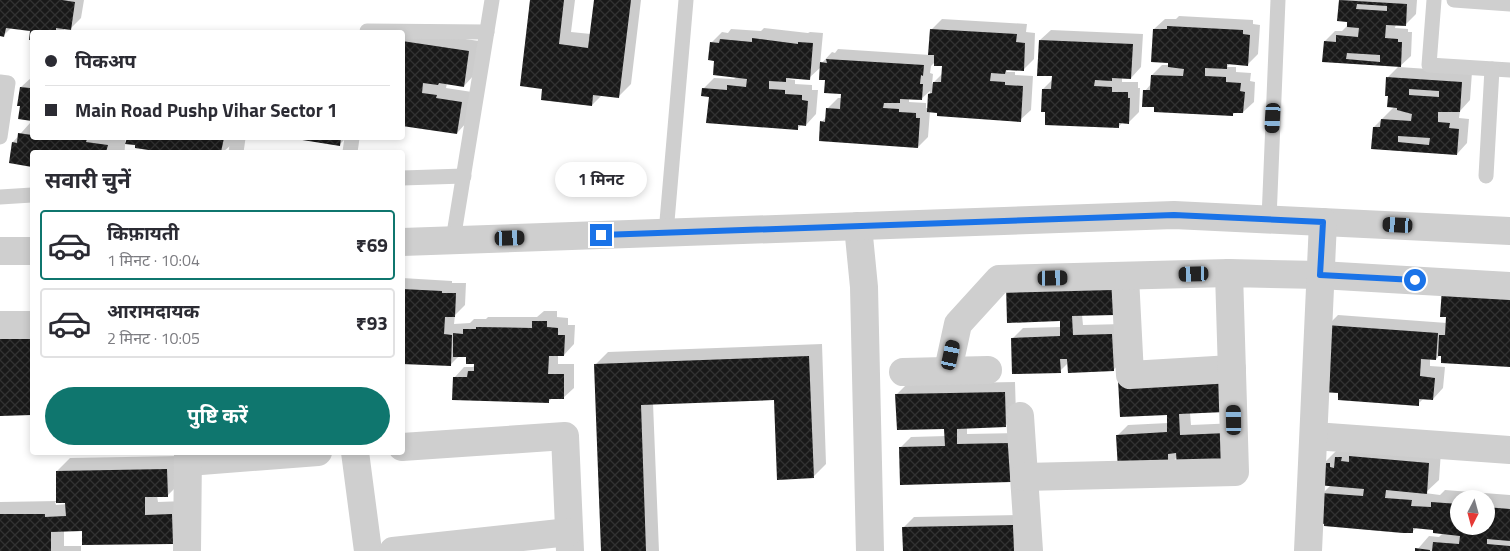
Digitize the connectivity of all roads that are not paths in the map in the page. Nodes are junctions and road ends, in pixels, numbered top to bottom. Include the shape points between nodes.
1 (492, 0) edge
2 (686, 0) edge
3 (1278, 0) edge
4 (1434, 0) edge
5 (1454, 0) edge
6 (1510, 4) edge
7 (405, 32) edge
8 (486, 32) junction
9 (1492, 69) junction
10 (1510, 70) edge
11 (0, 82) edge
12 (0, 137) edge
13 (464, 176) junction
14 (1486, 176) dead end
15 (405, 178) edge
16 (30, 195) edge
17 (0, 197) edge
18 (1269, 219) junction
19 (1323, 222) junction
20 (858, 226) junction
21 (1510, 231) edge
22 (666, 233) junction
23 (453, 240) junction
24 (405, 242) edge
25 (30, 251) edge
26 (0, 252) edge
27 (1229, 273) junction
28 (1320, 275) junction
29 (1125, 277) junction
30 (1510, 286) edge
31 (30, 325) edge
32 (0, 326) edge
33 (1232, 369) junction
34 (948, 370) junction
35 (988, 370) dead end
36 (903, 372) dead end
37 (1020, 416) dead end
38 (1314, 436) junction
39 (405, 447) edge
40 (1510, 450) edge
41 (240, 455) edge
42 (355, 455) edge
43 (188, 457) edge
44 (1024, 477) junction
45 (570, 542) edge
46 (187, 551) edge
47 (368, 551) edge
48 (393, 551) edge
49 (870, 551) edge
50 (1029, 551) edge
51 (1308, 551) edge

1 - 8 lane
2 - 22 lane
3 - 18 lane
4 - 9 lane via 1429,65
5 - 6 lane
7 - 8 lane
8 - 13 lane
9 - 10 lane
9 - 14 lane
11 - 12 lane via 8,82
13 - 15 lane
13 - 23 lane
16 - 17 lane
18 - 19 street
18 - 20 street via 1174,215
19 - 21 street
19 - 28 street
20 - 22 street
20 - 49 street via 864,287
22 - 23 street
23 - 24 street
25 - 26 street
27 - 28 street
27 - 29 street
27 - 33 street
28 - 30 street
28 - 38 street
29 - 33 street via 1130,375
29 - 34 street via 999,279 958,324
31 - 32 street
33 - 44 street via 1235,472
34 - 35 street
34 - 36 street
37 - 44 street
38 - 40 street
38 - 51 street
39 - 45 street via 565,436
41 - 43 street
42 - 47 street
43 - 46 street
44 - 50 street
45 - 48 street

